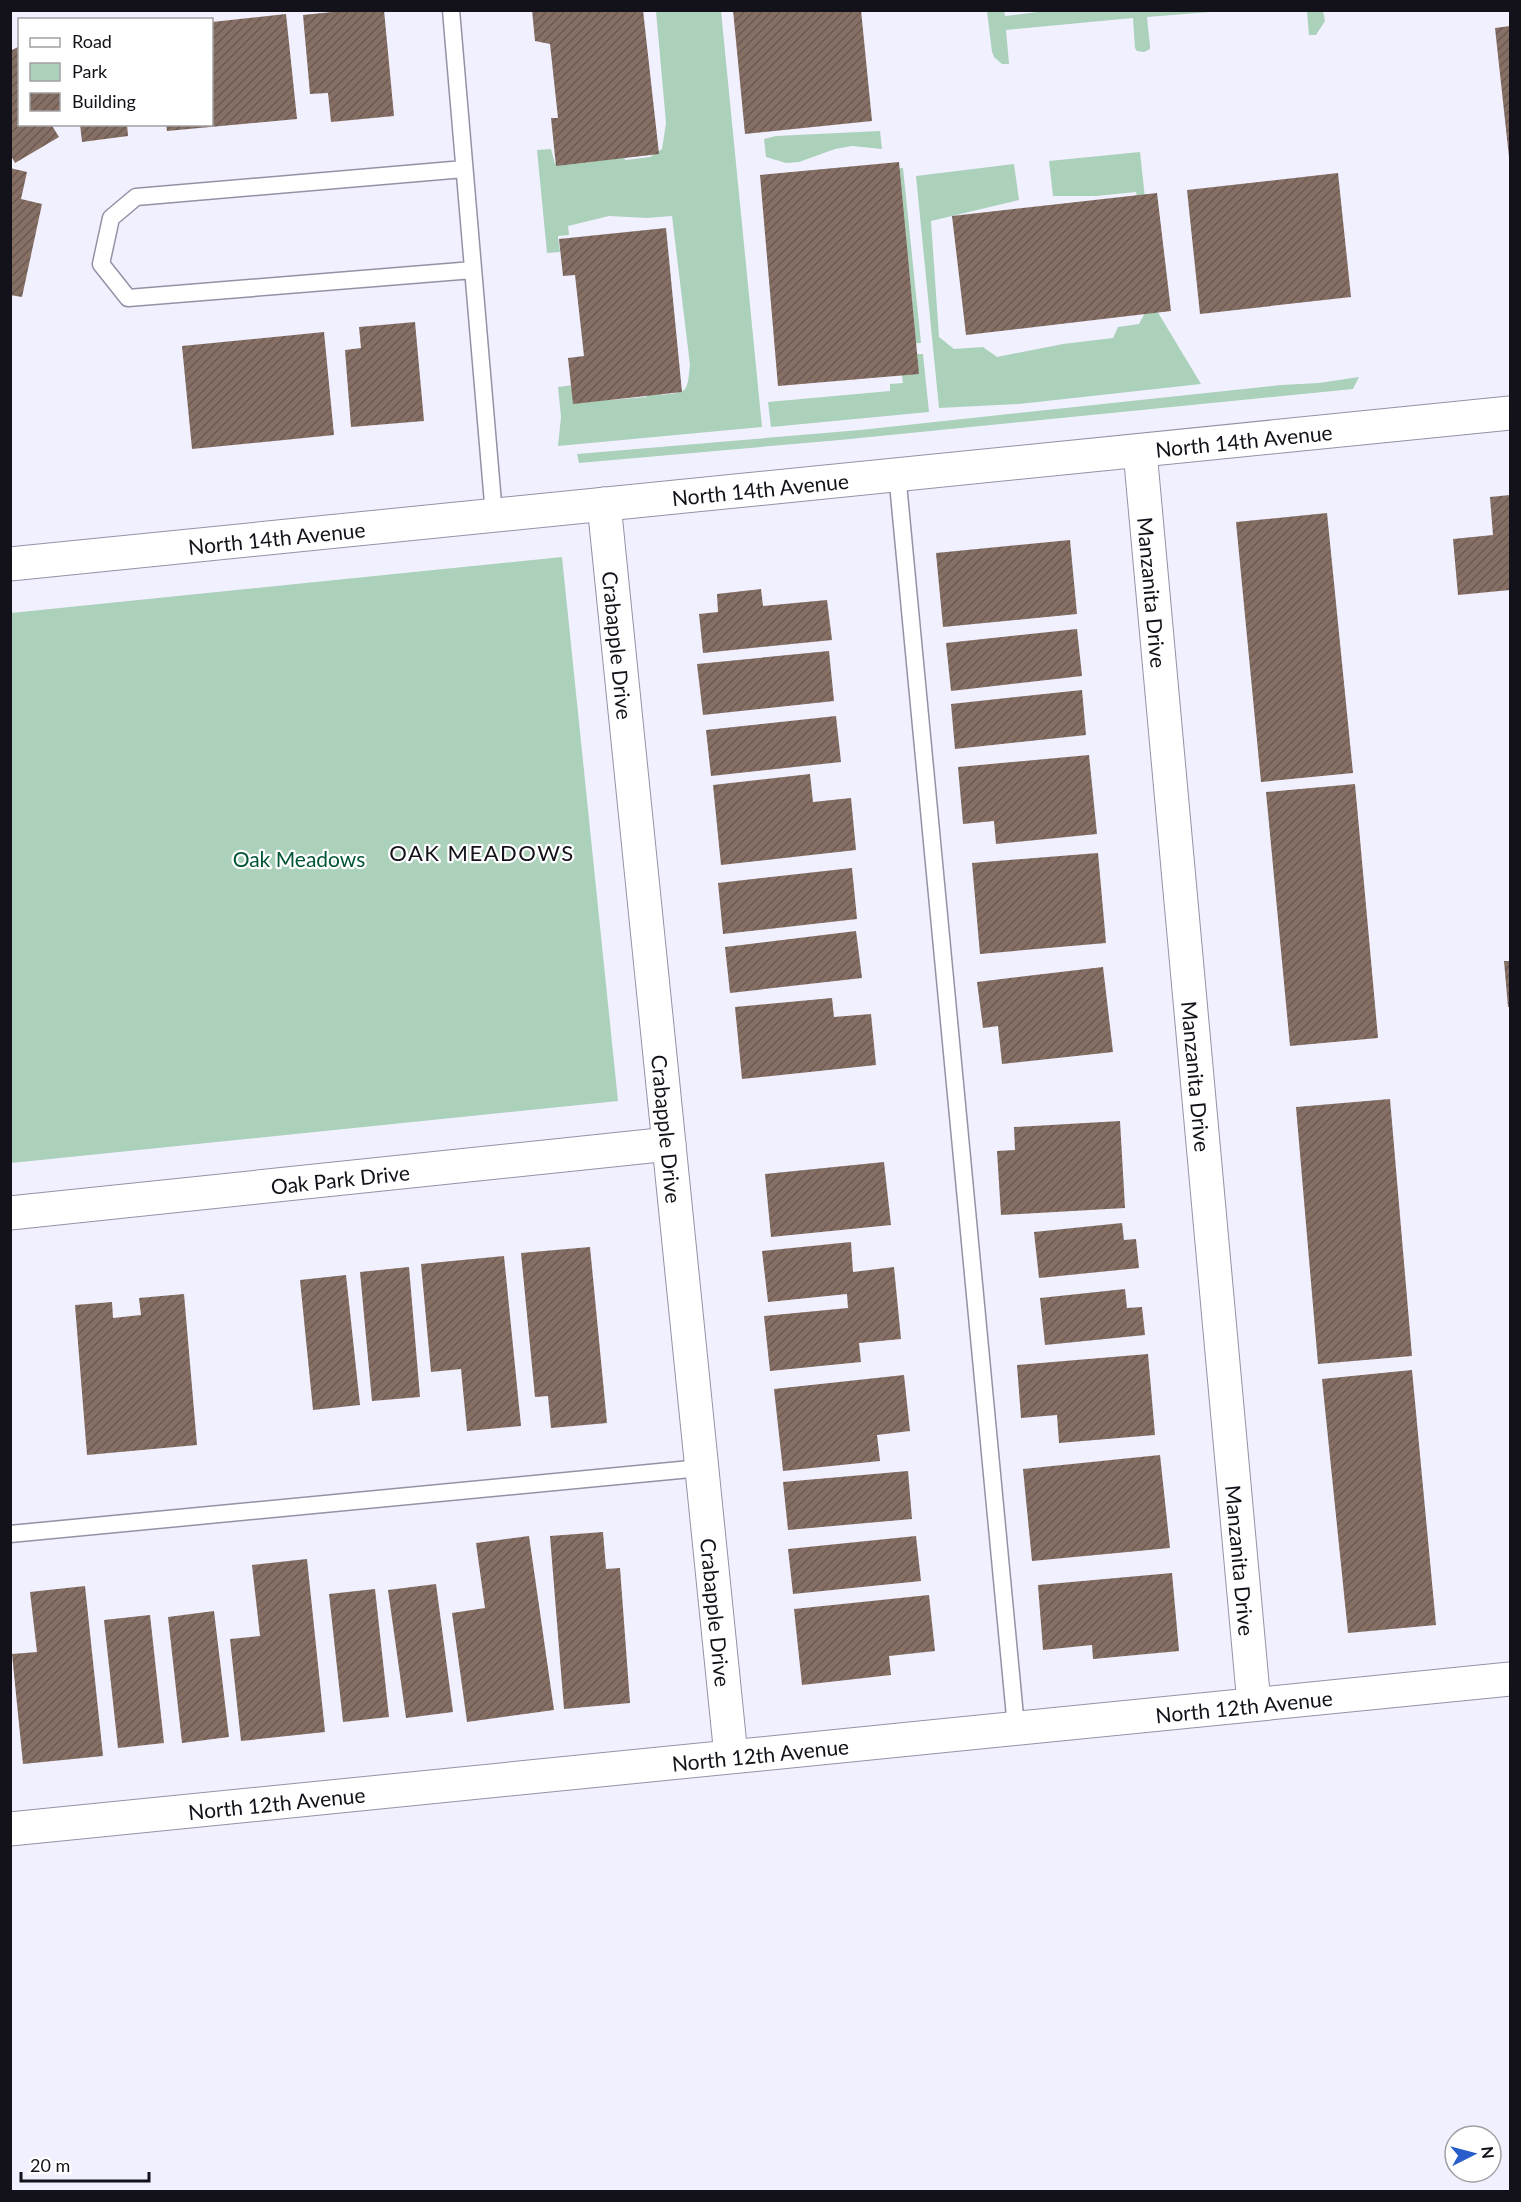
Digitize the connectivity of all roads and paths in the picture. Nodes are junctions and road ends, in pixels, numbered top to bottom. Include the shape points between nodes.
1 (451, 10) edge
2 (464, 169) junction
3 (473, 270) junction
4 (1510, 413) edge
5 (1140, 451) junction
6 (897, 473) junction
7 (604, 504) junction
8 (494, 515) junction
9 (10, 564) edge
10 (669, 1144) junction
11 (10, 1213) edge
12 (701, 1468) junction
13 (10, 1534) edge
14 (1510, 1679) edge
15 (1254, 1704) junction
16 (1016, 1727) junction
17 (731, 1756) junction
18 (10, 1829) edge

1 - 2 lane
2 - 3 lane
2 - 3 lane via 136,197 111,218 101,264 128,298
3 - 8 lane
4 - 5 street, North 14th Avenue
5 - 6 street, North 14th Avenue
5 - 15 street, Manzanita Drive
6 - 7 street, North 14th Avenue
6 - 16 lane
7 - 8 street, North 14th Avenue
7 - 10 street, Crabapple Drive
8 - 9 street, North 14th Avenue
10 - 11 street, Oak Park Drive
10 - 12 street, Crabapple Drive
12 - 13 lane
12 - 17 street, Crabapple Drive
14 - 15 street, North 12th Avenue
15 - 16 street, North 12th Avenue
16 - 17 street, North 12th Avenue
17 - 18 street, North 12th Avenue

